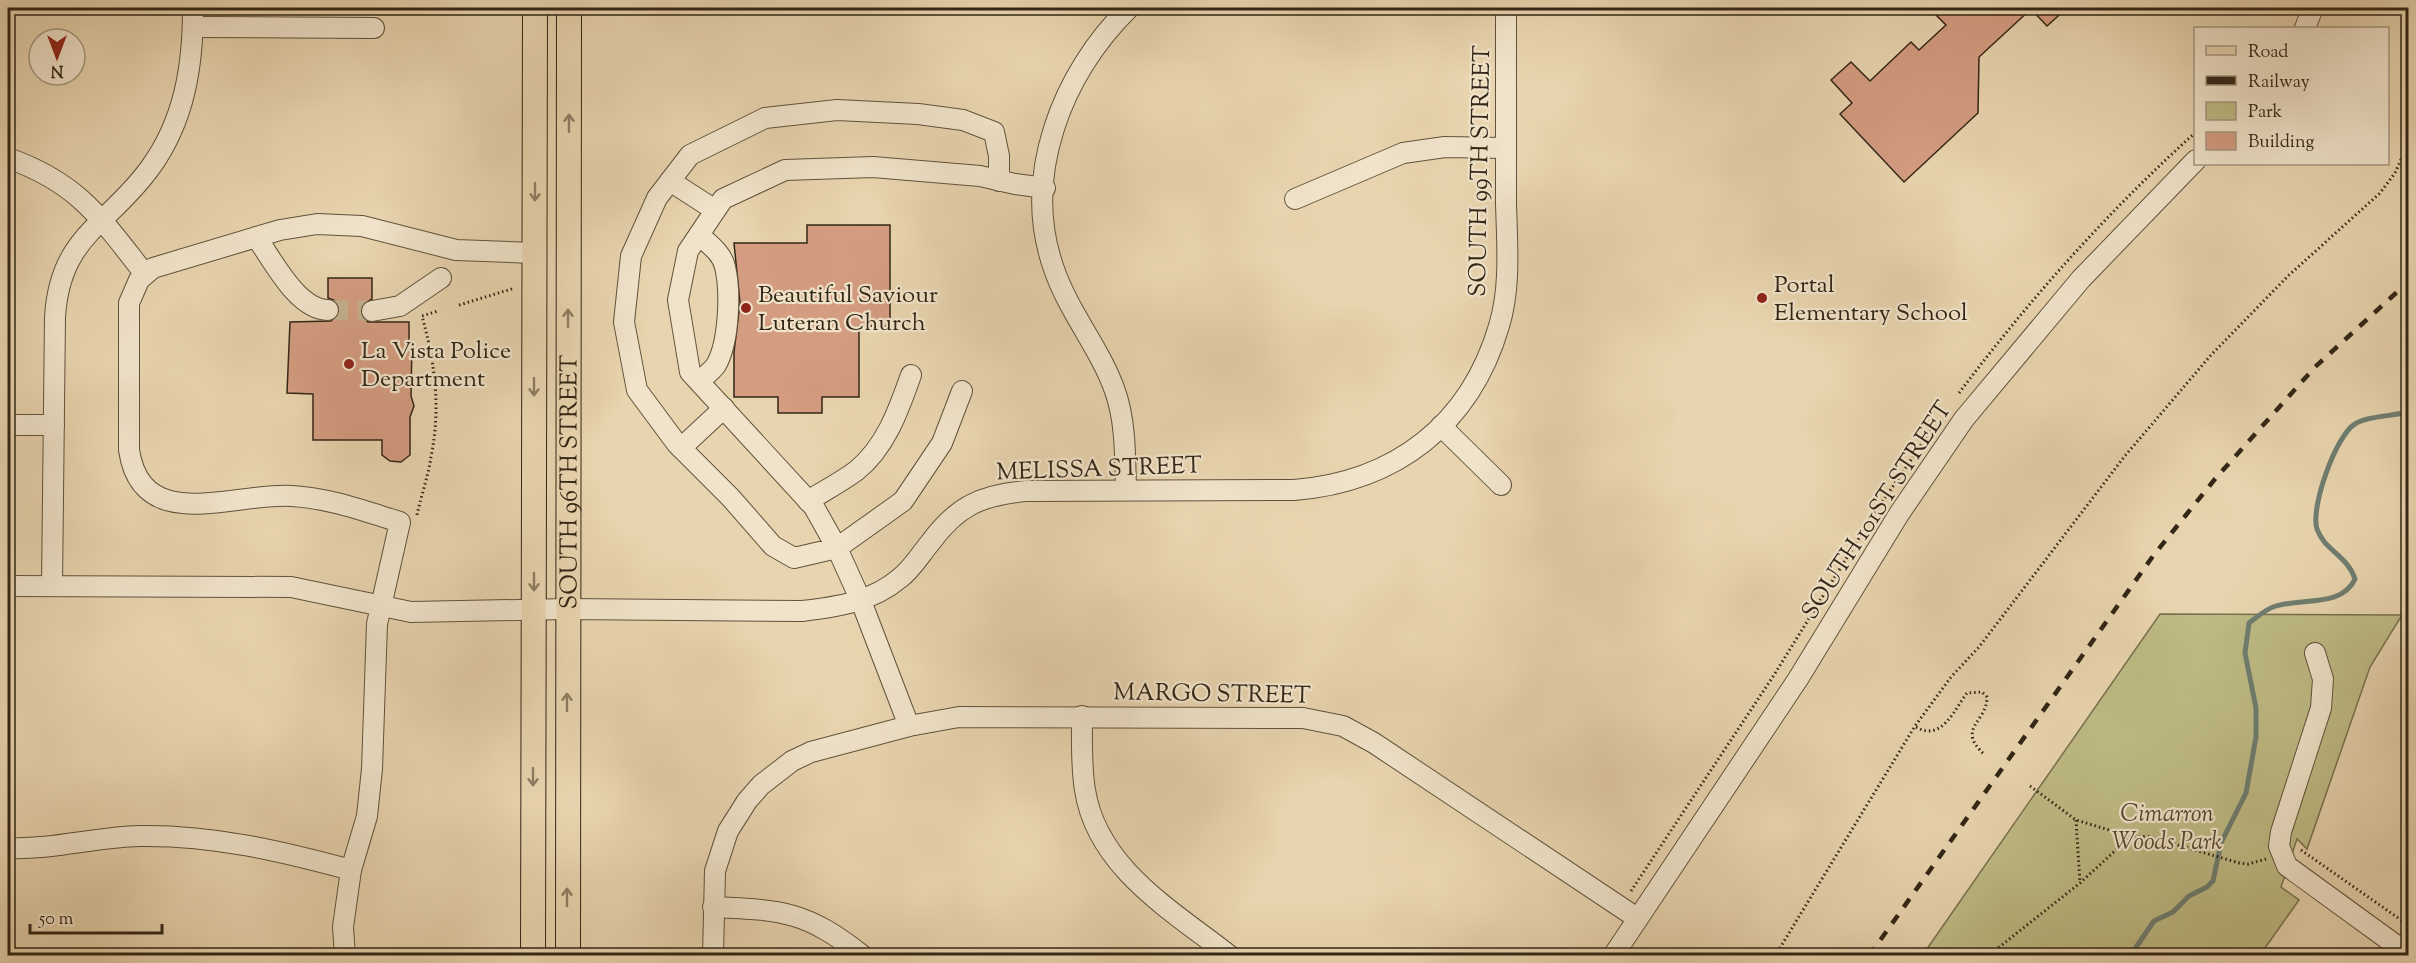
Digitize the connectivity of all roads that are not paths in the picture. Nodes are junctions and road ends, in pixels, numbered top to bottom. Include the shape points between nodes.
1 (535, 8) edge
2 (569, 8) edge
3 (1129, 8) edge
4 (1506, 8) edge
5 (2313, 8) edge
6 (193, 17) edge
7 (2305, 27) edge
8 (374, 28) dead end
9 (1506, 148) junction
10 (8, 158) edge
11 (2194, 162) edge
12 (670, 181) junction
13 (999, 181) junction
14 (1045, 188) junction
15 (1295, 199) dead end
16 (715, 210) junction
17 (102, 219) junction
18 (699, 235) junction
19 (256, 237) junction
20 (535, 253) junction
21 (144, 273) junction
22 (441, 278) dead end
23 (328, 310) tunnel mouth
24 (372, 311) tunnel mouth
25 (911, 375) dead end
26 (699, 381) junction
27 (962, 391) dead end
28 (724, 408) junction
29 (8, 425) edge
30 (54, 425) junction
31 (1441, 426) junction
32 (681, 448) junction
33 (1501, 485) dead end
34 (1126, 490) junction
35 (808, 501) junction
36 (837, 548) junction
37 (8, 586) edge
38 (52, 586) junction
39 (861, 601) junction
40 (380, 607) junction
41 (567, 609) junction
42 (533, 610) junction
43 (2315, 653) dead end
44 (1082, 716) junction
45 (909, 726) junction
46 (8, 848) edge
47 (351, 870) junction
48 (713, 907) junction
49 (1637, 918) junction
50 (2403, 943) edge
51 (345, 956) edge
52 (533, 956) edge
53 (568, 956) edge
54 (713, 956) edge
55 (863, 956) edge
56 (1230, 956) edge
57 (1613, 956) edge

1 -> 20 main road, SOUTH 96TH STREET
41 -> 2 main road, SOUTH 96TH STREET
3 - 14 street via 1094,46 1060,107 1053,128
4 - 9 street, SOUTH 99TH STREET
5 - 7 street
6 - 8 street
6 - 17 street via 189,77 178,118 150,168
9 - 15 street via 1445,147 1403,153
9 - 31 street, SOUTH 99TH STREET via 1507,270 1500,324 1481,372
10 - 17 street via 59,180
11 - 49 street, SOUTH 101ST STREET via 2081,279 1964,419
12 - 13 street via 690,155 765,118 837,110 963,120 994,132
12 - 16 street
12 - 32 street via 657,198 631,256 624,322 637,390
13 - 14 street
13 - 16 street via 873,167 785,170 723,199
14 - 34 street via 1045,218 1053,266 1116,393 1122,417
16 - 18 street
17 - 21 street
17 - 30 street via 74,249 60,282 55,317
18 - 26 street via 687,251 678,300 690,372
18 - 26 street via 716,250 725,266 727,287 726,340 715,368
19 - 20 street via 298,227 348,224 440,247
19 - 21 street via 163,263
19 - 23 street via 298,296 317,309
20 -> 42 main road, SOUTH 96TH STREET
21 - 40 street via 130,296 128,313 129,450 134,472 144,488 178,505 262,495 304,497 409,519
22 - 24 street via 400,306
25 - 35 street via 894,421 876,449 857,470
26 - 28 street
27 - 36 street via 942,443 903,501
28 - 32 street
28 - 35 street
29 - 30 street
30 - 38 street
31 - 33 street
31 - 34 street, MELISSA STREET via 1398,461 1373,474 1326,488
32 - 36 street via 773,546 794,558
34 - 39 street, MELISSA STREET via 1026,491 981,499 946,523 900,579
35 - 36 street
36 - 39 street
37 - 38 street, MELISSA STREET
38 - 40 street, MELISSA STREET via 291,587
39 - 41 street, MELISSA STREET via 802,611
39 - 45 street
40 - 42 street, MELISSA STREET via 411,612
40 - 47 street via 368,804
41 - 42 street, MELISSA STREET
53 -> 41 main road, SOUTH 96TH STREET
42 -> 52 main road, SOUTH 96TH STREET
43 - 50 street via 2323,679 2322,701 2281,832 2282,856 2300,876
44 - 45 street, MARGO STREET via 959,717
44 - 49 street, MARGO STREET via 1303,718 1343,726
44 - 56 street via 1084,790 1106,846 1135,880
45 - 48 street, MARGO STREET via 811,752 775,773 747,801 728,831 715,872
46 - 47 street via 138,836 205,838 270,848
47 - 51 street via 344,927
48 - 54 street, MARGO STREET
48 - 55 street via 786,912 818,925
49 - 57 street, SOUTH 101ST STREET

